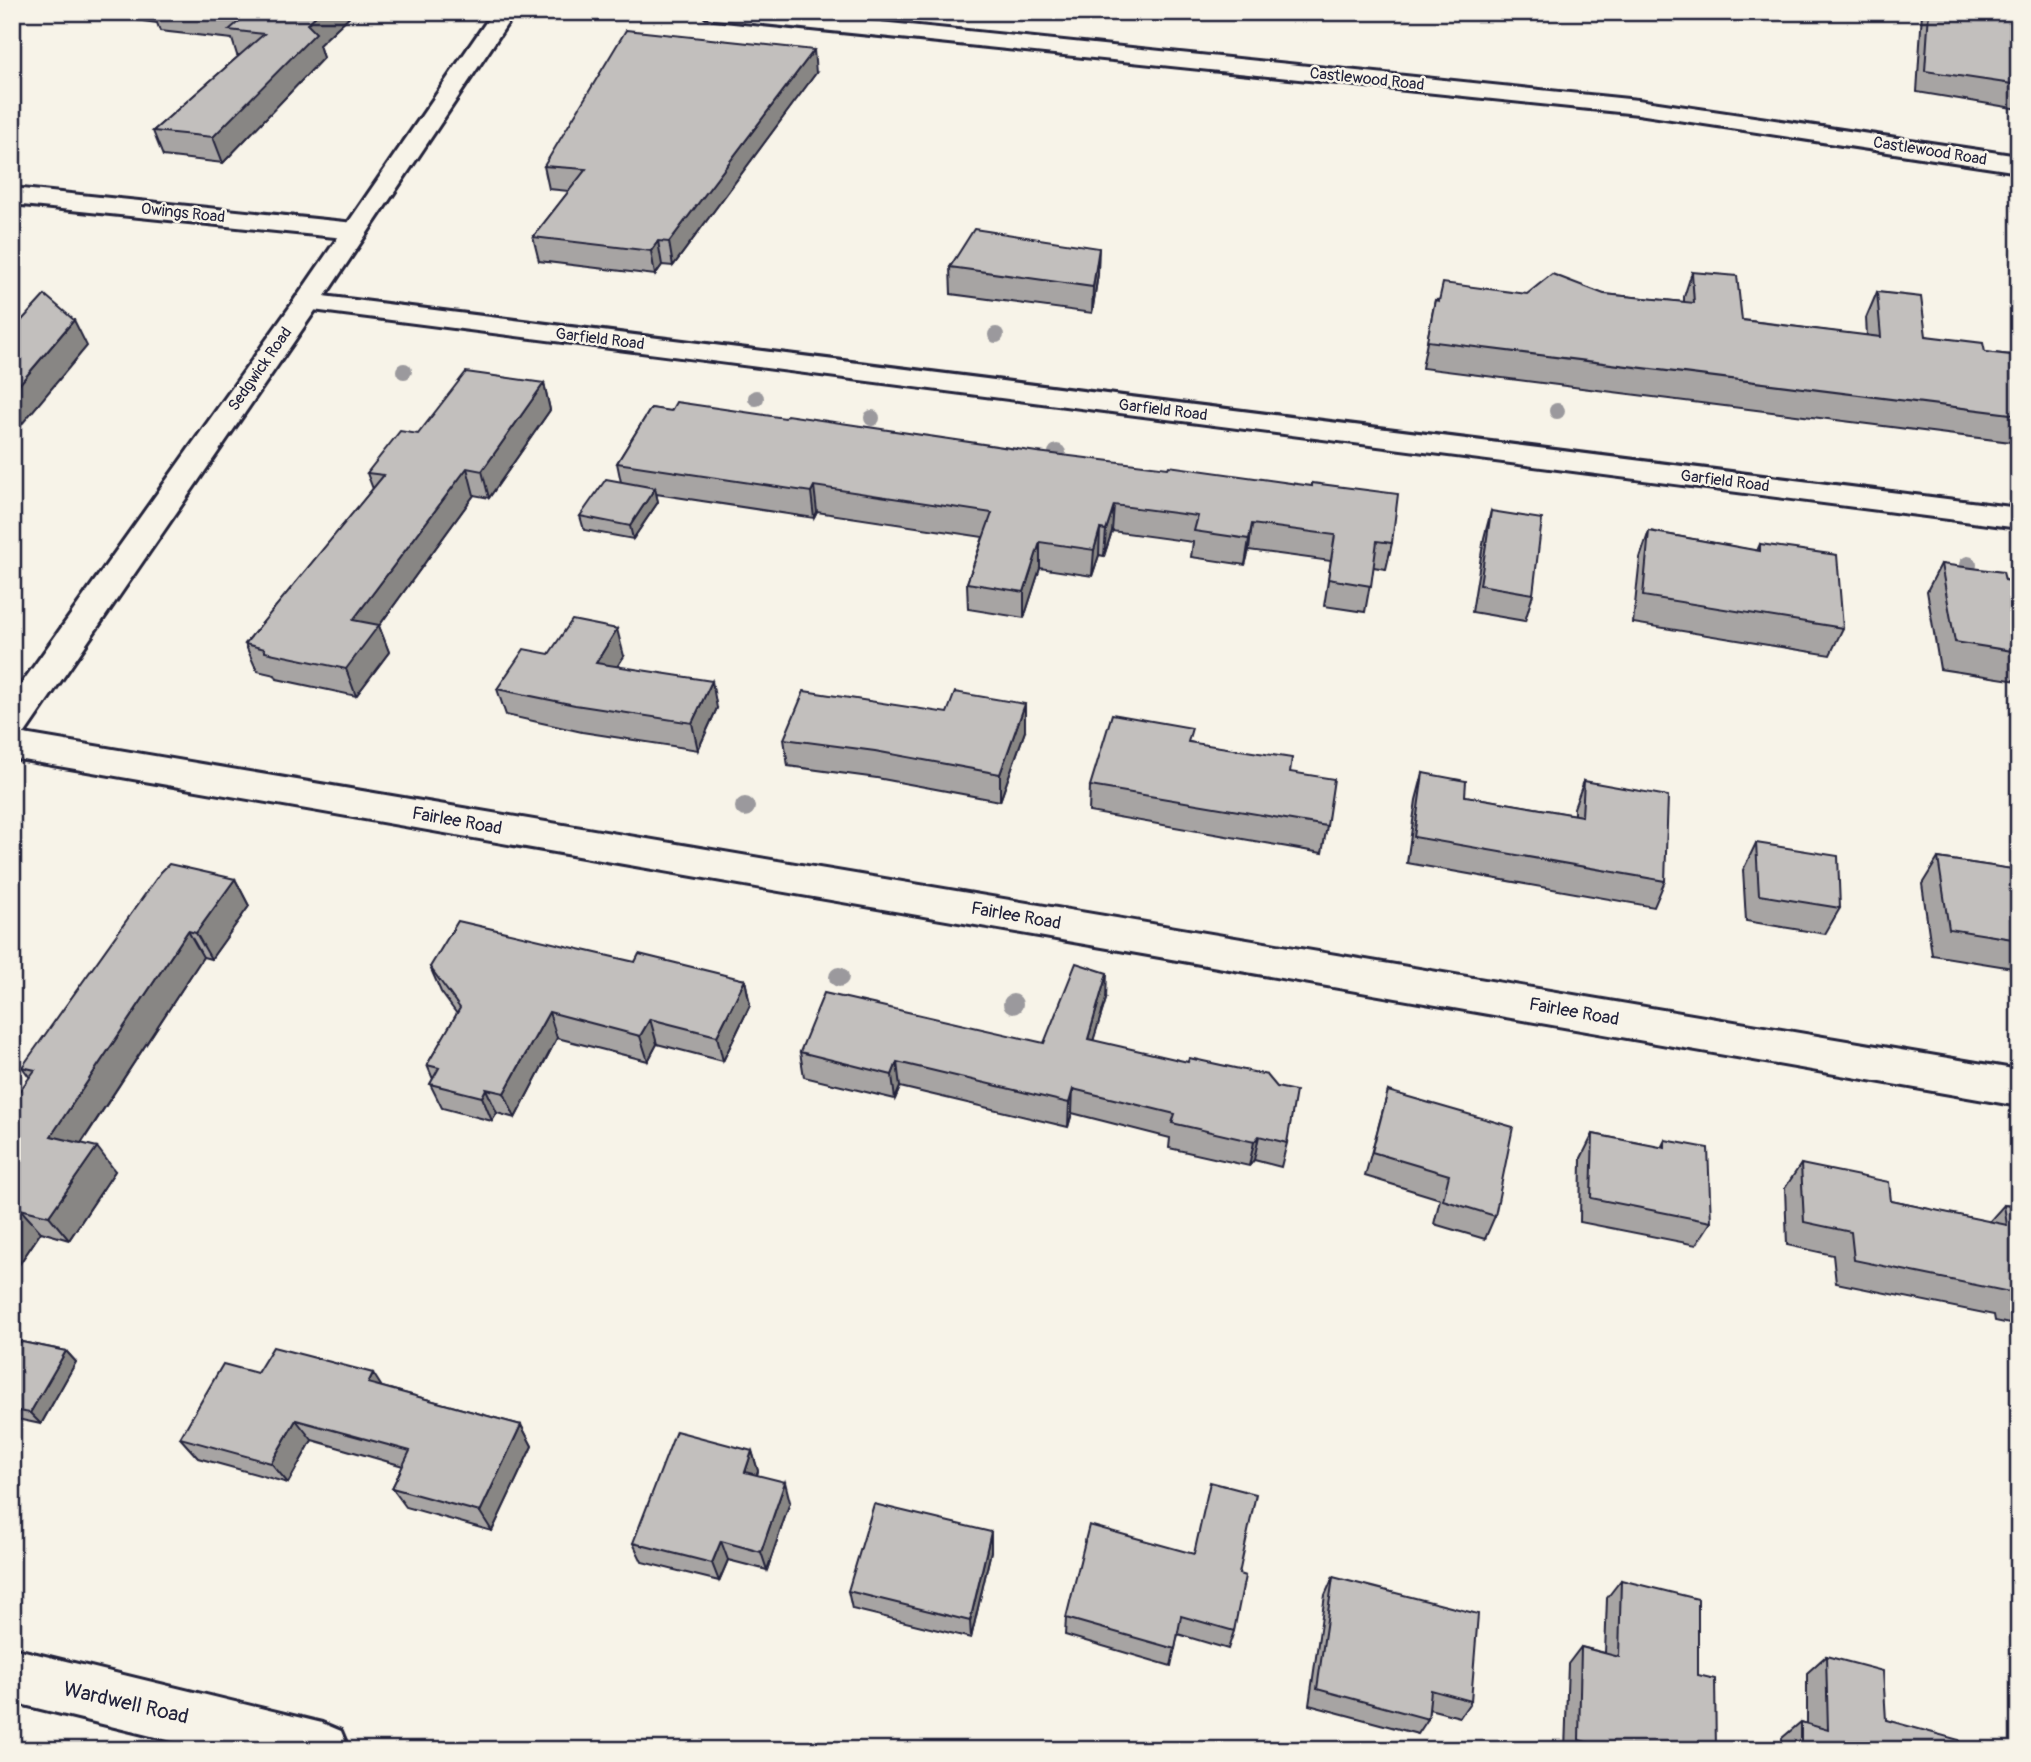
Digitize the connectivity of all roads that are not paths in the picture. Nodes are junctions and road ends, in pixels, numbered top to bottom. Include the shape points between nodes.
1 (504, 12) edge
2 (714, 12) edge
3 (2019, 164) edge
4 (12, 196) edge
5 (355, 231) junction
6 (307, 302) junction
7 (2019, 518) edge
8 (12, 724) edge
9 (12, 745) edge
10 (2019, 1088) edge
11 (12, 1675) edge
12 (322, 1750) edge

1 - 5 street, Sedgwick Road
2 - 3 street, Castlewood Road via 1638,107
4 - 5 street, Owings Road
5 - 6 street, Sedgwick Road
6 - 7 street, Garfield Road
6 - 8 street, Sedgwick Road
9 - 10 street, Fairlee Road
11 - 12 street, Wardwell Road

